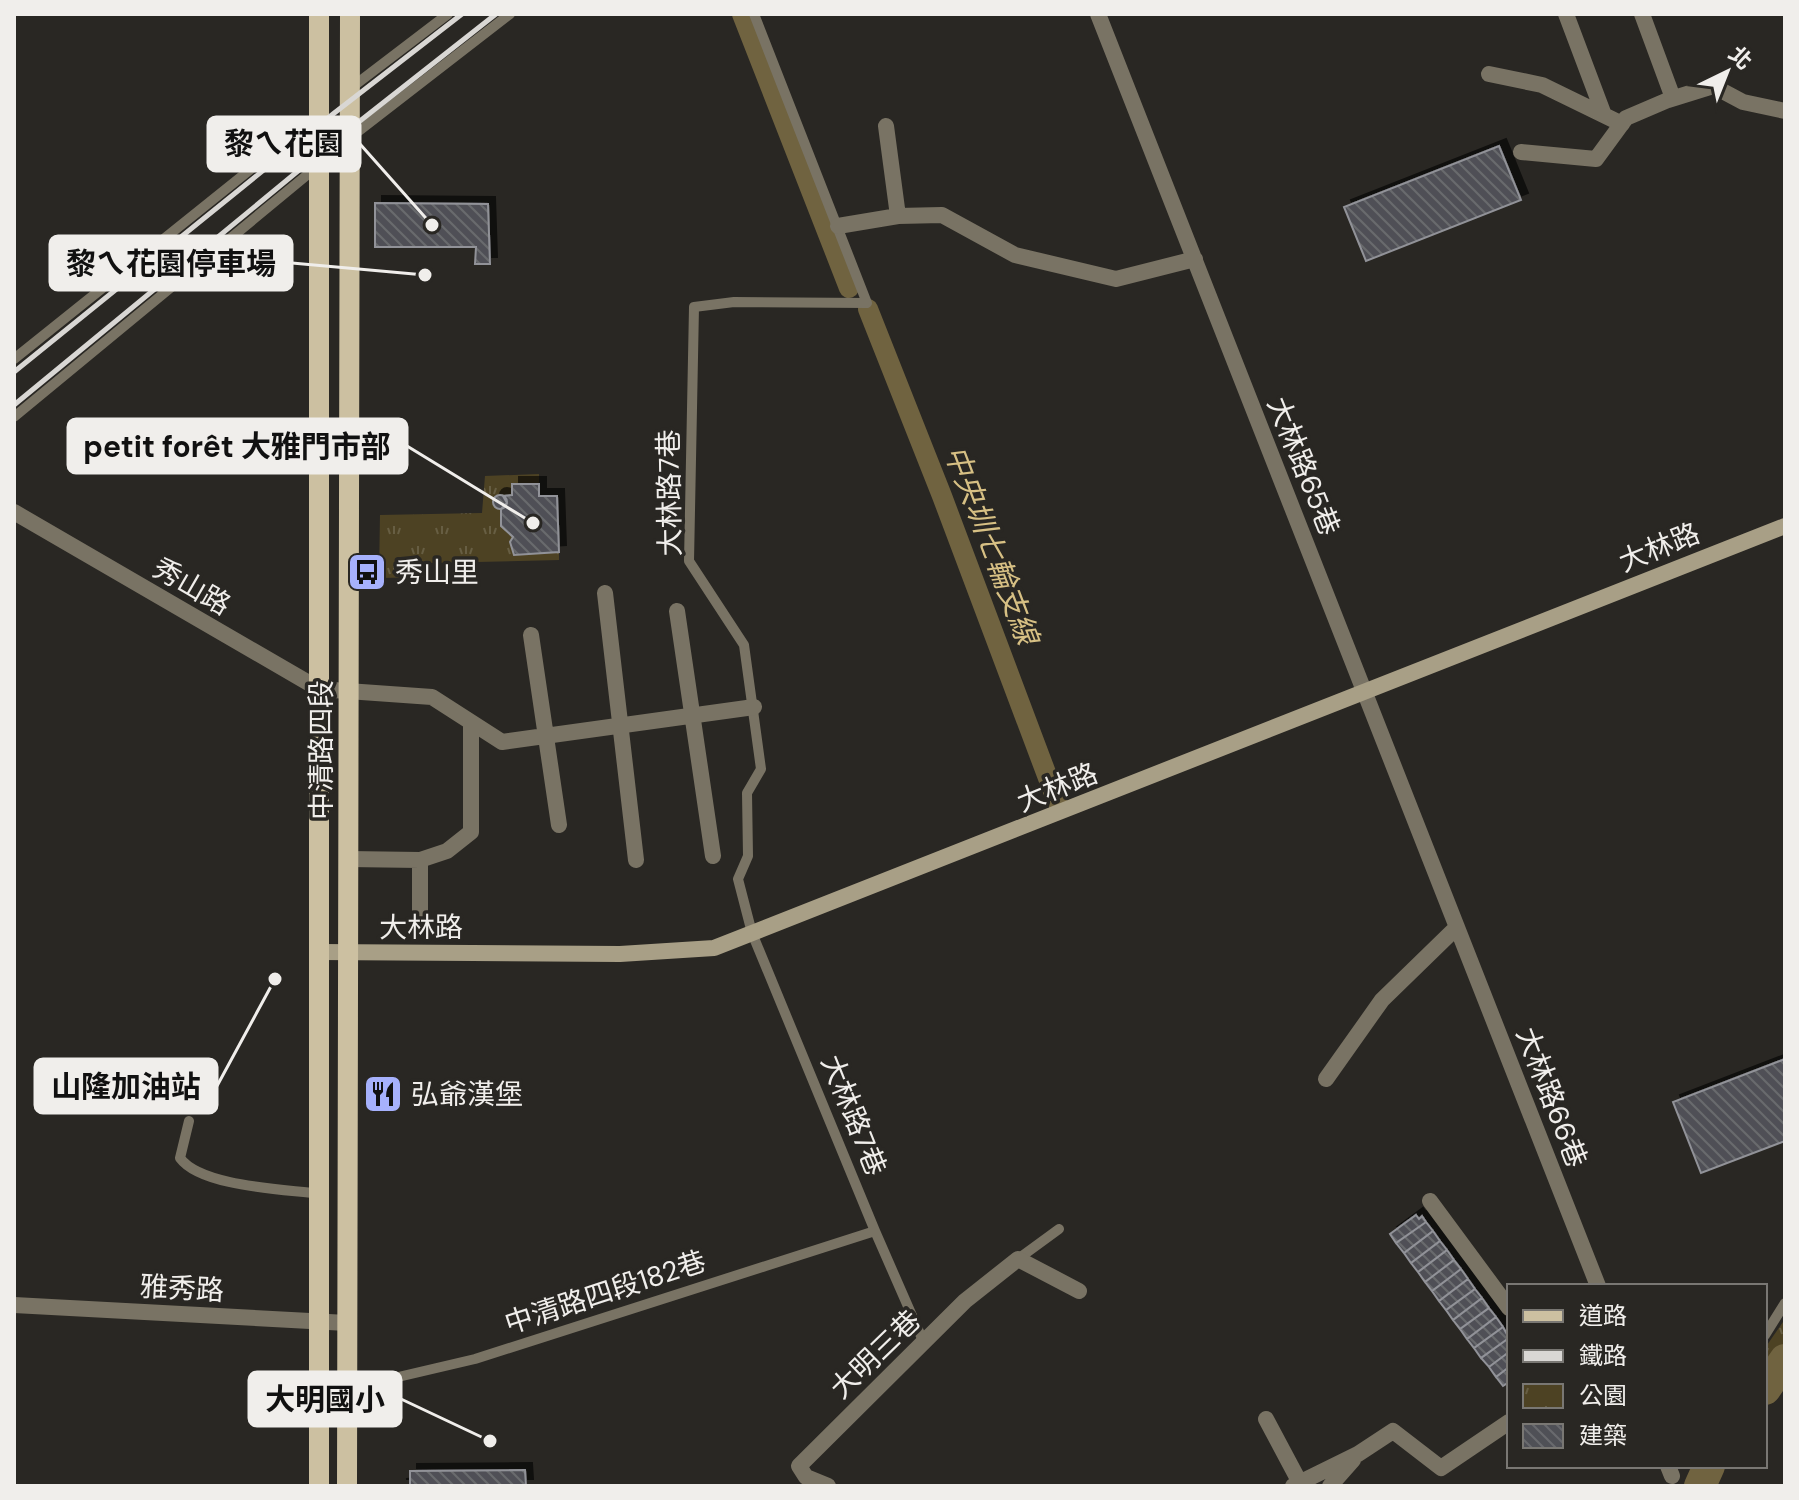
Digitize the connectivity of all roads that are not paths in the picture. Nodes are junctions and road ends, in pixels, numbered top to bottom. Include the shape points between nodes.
1 (319, 14) edge
2 (350, 14) edge
3 (448, 14) edge
4 (510, 14) edge
5 (754, 14) edge
6 (1098, 14) edge
7 (1566, 14) edge
8 (1642, 14) edge
9 (1489, 74) dead end
10 (350, 89) junction
11 (1673, 98) junction
12 (1785, 111) edge
13 (319, 115) junction
14 (1604, 115) junction
15 (1622, 124) junction
16 (886, 126) dead end
17 (350, 139) junction
18 (1521, 152) dead end
19 (319, 164) junction
20 (898, 216) junction
21 (838, 226) junction
22 (1195, 259) junction
23 (14, 359) edge
24 (14, 417) edge
25 (14, 512) edge
26 (1785, 526) edge
27 (605, 593) dead end
28 (677, 611) dead end
29 (531, 635) dead end
30 (319, 689) junction
31 (349, 691) junction
32 (1365, 691) junction
33 (754, 707) junction
34 (692, 715) junction
35 (471, 724) junction
36 (620, 725) junction
37 (546, 736) junction
38 (559, 825) dead end
39 (713, 856) dead end
40 (348, 859) junction
41 (420, 860) junction
42 (636, 860) dead end
43 (420, 918) dead end
44 (1457, 927) junction
45 (752, 933) junction
46 (319, 952) junction
47 (348, 952) junction
48 (1326, 1079) dead end
49 (189, 1121) dead end
50 (320, 1194) junction
51 (1430, 1201) dead end
52 (1059, 1229) dead end
53 (875, 1231) junction
54 (1018, 1259) junction
55 (1597, 1284) edge
56 (1079, 1291) dead end
57 (1785, 1303) edge
58 (14, 1305) edge
59 (1507, 1305) edge
60 (320, 1321) junction
61 (347, 1323) junction
62 (1767, 1332) edge
63 (924, 1343) junction
64 (347, 1389) junction
65 (1266, 1419) dead end
66 (1507, 1423) edge
67 (1358, 1454) junction
68 (1296, 1484) edge
69 (319, 1486) edge
70 (347, 1486) edge
71 (828, 1486) edge
72 (1330, 1486) edge

1 - 13 main road, 中清路四段
2 - 10 main road, 中清路四段
3 - 10 lane
4 - 17 lane
5 - 21 lane, 大林路7巷
6 - 22 street, 大林路65巷
7 - 14 street
8 - 11 street
9 - 14 street via 1542,85
10 - 17 main road, 中清路四段
11 - 12 street via 1713,86 1743,102
11 - 15 street
13 - 19 main road, 中清路四段
13 - 23 lane
14 - 15 street
15 - 18 street via 1596,159
16 - 20 street
17 - 31 main road, 中清路四段
19 - 24 lane
19 - 30 main road, 中清路四段
20 - 21 street
20 - 22 street via 942,215 1015,255 1116,279
21 - 33 lane, 大林路7巷 via 867,303 734,302 694,307 689,561 744,645
22 - 32 street, 大林路65巷
25 - 30 street, 秀山路
26 - 32 street, 大林路
27 - 36 street
28 - 34 street
29 - 37 street
30 - 31 street, 秀山路
30 - 46 main road, 中清路四段
31 - 35 street, 秀山路 via 432,697
31 - 40 main road, 中清路四段
32 - 44 street, 大林路66巷
32 - 45 street, 大林路
33 - 34 street, 秀山路
33 - 45 lane, 大林路7巷 via 761,769 747,793 748,856 738,879
34 - 36 street, 秀山路
34 - 39 street
35 - 37 street, 秀山路 via 502,742
35 - 41 street via 471,832 447,851
36 - 37 street, 秀山路
36 - 42 street
37 - 38 street
40 - 41 street
40 - 47 main road, 中清路四段
41 - 43 street
44 - 48 street via 1382,1000
44 - 55 street, 大林路66巷
45 - 47 street, 大林路 via 714,948 620,954
45 - 53 lane, 大林路7巷
46 - 47 street, 大林路
46 - 50 main road, 中清路四段
47 - 61 main road, 中清路四段
49 - 50 lane via 180,1158 186,1166 218,1179
50 - 60 main road, 中清路四段
51 - 59 street
52 - 54 lane, 大明三巷
53 - 63 lane, 大林路7巷
53 - 64 lane, 中清路四段182巷 via 475,1359
54 - 56 street
54 - 63 street, 大明三巷
57 - 62 lane
58 - 60 street, 雅秀路
60 - 61 street, 雅秀路
60 - 69 main road, 中清路四段
61 - 64 main road, 中清路四段
63 - 71 street, 大明三巷 via 799,1466 806,1477
64 - 70 main road, 中清路四段
65 - 68 street
66 - 67 street via 1441,1468 1393,1431
67 - 68 street
67 - 72 street

